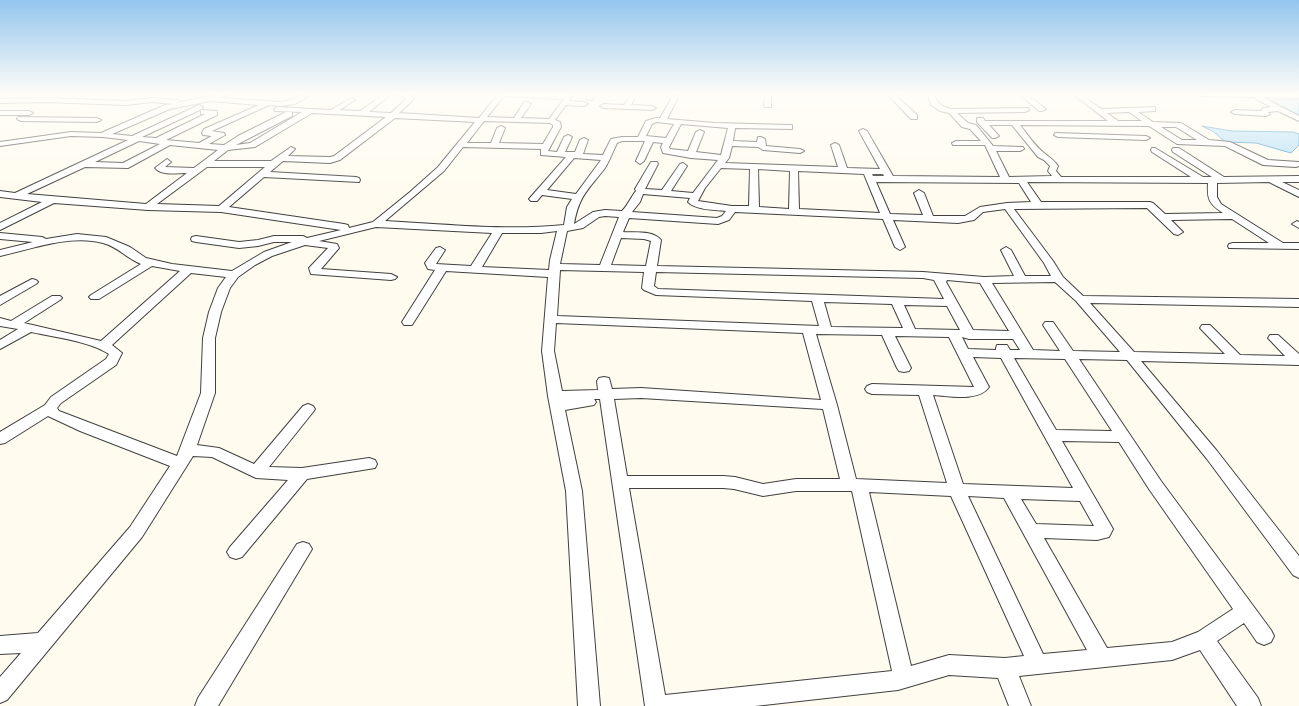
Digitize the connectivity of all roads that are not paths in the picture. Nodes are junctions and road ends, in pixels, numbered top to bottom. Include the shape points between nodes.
1 (732, 126) edge
2 (31, 127) edge
3 (61, 127) edge
4 (121, 127) edge
5 (159, 127) edge
6 (185, 127) edge
7 (217, 127) edge
8 (263, 127) edge
9 (283, 127) edge
10 (378, 127) edge
11 (475, 127) edge
12 (557, 127) edge
13 (647, 127) edge
14 (676, 127) edge
15 (759, 127) edge
16 (973, 127) edge
17 (987, 127) edge
18 (1017, 127) edge
19 (1086, 127) edge
20 (1156, 127) edge
21 (1181, 127) edge
22 (73, 128) dead end
23 (502, 128) dead end
24 (789, 128) dead end
25 (58, 130) junction
26 (863, 131) dead end
27 (700, 132) dead end
28 (25, 135) junction
29 (102, 135) junction
30 (1058, 135) dead end
31 (995, 136) dead end
32 (1097, 136) junction
33 (568, 137) dead end
34 (0, 138) edge
35 (122, 138) junction
36 (1146, 138) dead end
37 (135, 139) junction
38 (584, 140) dead end
39 (648, 140) junction
40 (156, 141) junction
41 (669, 141) junction
42 (798, 141) dead end
43 (169, 142) junction
44 (728, 143) junction
45 (956, 143) dead end
46 (1208, 143) junction
47 (0, 144) edge
48 (462, 145) junction
49 (494, 145) junction
50 (835, 145) dead end
51 (200, 146) junction
52 (989, 146) junction
53 (546, 147) junction
54 (226, 148) junction
55 (291, 149) dead end
56 (1020, 149) dead end
57 (315, 150) dead end
58 (1155, 150) dead end
59 (1176, 150) dead end
60 (800, 151) junction
61 (560, 154) junction
62 (575, 155) junction
63 (691, 155) junction
64 (102, 156) junction
65 (280, 158) junction
66 (606, 158) junction
67 (725, 158) junction
68 (304, 159) junction
69 (640, 161) dead end
70 (167, 162) dead end
71 (83, 164) junction
72 (205, 164) junction
73 (272, 164) junction
74 (654, 164) dead end
75 (1298, 164) edge
76 (718, 165) junction
77 (683, 166) dead end
78 (754, 167) junction
79 (794, 168) junction
80 (805, 169) junction
81 (196, 171) junction
82 (844, 171) junction
83 (261, 174) junction
84 (870, 176) junction
85 (888, 176) junction
86 (1005, 179) junction
87 (1058, 179) junction
88 (1270, 179) junction
89 (1299, 179) edge
90 (356, 180) dead end
91 (1023, 180) junction
92 (1212, 180) junction
93 (641, 191) junction
94 (919, 193) dead end
95 (0, 194) edge
96 (664, 194) junction
97 (1299, 194) edge
98 (16, 196) junction
99 (695, 196) junction
100 (578, 197) junction
101 (52, 200) junction
102 (1038, 205) junction
103 (1007, 206) junction
104 (148, 207) junction
105 (732, 209) junction
106 (754, 209) junction
107 (221, 210) junction
108 (794, 212) junction
109 (625, 214) junction
110 (888, 216) junction
111 (1232, 216) junction
112 (1161, 217) junction
113 (929, 218) junction
114 (376, 224) junction
115 (0, 227) edge
116 (566, 228) junction
117 (352, 229) junction
118 (499, 230) junction
119 (1178, 232) dead end
120 (616, 235) junction
121 (0, 236) edge
122 (196, 239) dead end
123 (51, 241) junction
124 (306, 241) junction
125 (1233, 246) dead end
126 (1281, 246) junction
127 (1299, 246) edge
128 (900, 247) dead end
129 (440, 250) dead end
130 (1006, 250) dead end
131 (0, 253) edge
132 (150, 263) junction
133 (442, 268) junction
134 (604, 268) junction
135 (189, 269) junction
136 (651, 269) junction
137 (474, 270) junction
138 (554, 270) junction
139 (234, 275) junction
140 (390, 276) dead end
141 (942, 277) junction
142 (1058, 279) junction
143 (984, 280) junction
144 (1021, 280) junction
145 (32, 282) dead end
146 (95, 297) dead end
147 (56, 298) dead end
148 (817, 299) junction
149 (1080, 299) junction
150 (0, 301) edge
151 (897, 302) junction
152 (951, 303) junction
153 (1299, 303) edge
154 (550, 319) junction
155 (408, 322) dead end
156 (7, 323) edge
157 (1049, 324) dead end
158 (29, 328) junction
159 (1206, 328) dead end
160 (808, 330) junction
161 (826, 330) junction
162 (887, 332) junction
163 (911, 333) junction
164 (954, 334) junction
165 (969, 335) junction
166 (995, 335) junction
167 (1018, 335) junction
168 (1274, 338) dead end
169 (0, 346) edge
170 (103, 346) junction
171 (965, 353) junction
172 (1006, 354) junction
173 (1029, 354) junction
174 (1071, 356) junction
175 (1131, 357) junction
176 (1237, 359) junction
177 (1299, 360) edge
178 (904, 368) dead end
179 (872, 389) dead end
180 (924, 390) junction
181 (606, 391) junction
182 (556, 401) junction
183 (830, 405) junction
184 (50, 408) junction
185 (308, 409) dead end
186 (1052, 435) junction
187 (1123, 437) junction
188 (0, 439) edge
189 (183, 457) junction
190 (370, 464) dead end
191 (256, 472) junction
192 (302, 474) junction
193 (619, 482) junction
194 (854, 485) junction
195 (957, 490) junction
196 (1010, 493) junction
197 (1086, 495) junction
198 (1031, 531) junction
199 (303, 549) dead end
200 (236, 552) dead end
201 (1299, 570) edge
202 (1246, 611) junction
203 (1264, 636) dead end
204 (1204, 639) junction
205 (43, 642) junction
206 (0, 646) edge
207 (1102, 658) junction
208 (1038, 665) junction
209 (1006, 668) junction
210 (904, 679) junction
211 (0, 692) edge
212 (206, 706) edge
213 (589, 706) edge
214 (656, 706) edge
215 (659, 706) edge
216 (1020, 706) edge
217 (1250, 706) edge

1 - 44 street
2 - 28 street
3 - 25 street
4 - 29 street
5 - 37 street
6 - 40 street
7 - 51 street via 206,132 222,135
8 - 54 street
9 - 54 street via 252,145
10 - 68 street via 337,158
11 - 48 street
12 - 53 street
13 - 39 street via 642,136
14 - 41 street
15 - 24 street
16 - 52 street
17 - 31 street
18 - 87 street via 1052,163 1052,171
19 - 32 street
20 - 46 street via 1180,142
21 - 46 street
22 - 25 street
23 - 49 street
25 - 28 street
26 - 85 street
27 - 63 street
28 - 34 street
29 - 35 street
29 - 47 street via 71,134
30 - 32 street
32 - 36 street
33 - 61 street
35 - 37 street
35 - 64 street via 92,152
37 - 40 street
37 - 64 street
38 - 62 street
39 - 41 street
39 - 66 street via 616,140
39 - 69 street
40 - 43 street
41 - 63 street via 665,147 666,151
42 - 60 street
43 - 51 street
43 - 71 street via 125,166
44 - 60 street via 761,142 763,148 767,149
44 - 67 street
45 - 52 street
46 - 75 street via 1227,144 1266,163
48 - 49 street
48 - 114 street via 442,169
49 - 53 street via 525,143
50 - 82 street
51 - 54 street
52 - 56 street
52 - 86 street
53 - 61 street via 544,153
54 - 72 street
55 - 65 street
57 - 68 street
58 - 92 street
59 - 92 street
60 - 80 street
61 - 62 street
62 - 66 street
62 - 100 street via 537,195
63 - 67 street
64 - 71 street
65 - 68 street
65 - 73 street
66 - 100 street
67 - 76 street
70 - 81 street via 159,168
71 - 98 street
72 - 73 street
72 - 81 street
73 - 83 street
74 - 93 street via 641,185
76 - 78 street
76 - 99 street
77 - 96 street
78 - 79 street
78 - 106 street
79 - 80 street
79 - 108 street
80 - 82 street
81 - 104 street
82 - 84 street
83 - 90 street
83 - 107 street
84 - 85 street
84 - 110 street
85 - 86 street
86 - 91 street
87 - 91 street
87 - 92 street
88 - 89 street
88 - 92 street
88 - 97 street
91 - 102 street
92 - 111 street via 1212,197 1218,206
93 - 96 street
93 - 109 street
94 - 113 street
95 - 98 street
96 - 99 street
98 - 101 street
99 - 105 street via 695,204
100 - 116 street
101 - 104 street
101 - 115 street
102 - 103 street
102 - 112 street via 1150,205
103 - 113 street via 980,210 970,219
103 - 142 street
104 - 107 street
105 - 106 street
105 - 109 street via 726,218 718,221
106 - 108 street
107 - 117 street
108 - 110 street
109 - 116 street via 596,214 579,226
109 - 120 street
110 - 113 street
110 - 128 street
111 - 112 street
111 - 126 street
112 - 119 street
114 - 117 street
114 - 118 street
116 - 118 street
116 - 138 street
117 - 124 street
118 - 137 street
120 - 134 street
120 - 136 street via 646,236 656,240
121 - 123 street
122 - 124 street via 239,245 284,238
123 - 131 street
123 - 132 street via 77,237 106,240
124 - 139 street via 268,254
124 - 140 street via 334,248 315,268 315,272
125 - 126 street
126 - 127 street
129 - 133 street via 430,265
130 - 144 street
132 - 135 street
132 - 146 street
133 - 137 street
133 - 155 street
134 - 136 street
134 - 138 street
135 - 139 street
135 - 170 street
136 - 141 street
136 - 148 street via 648,288 656,292
137 - 138 street
138 - 154 street
139 - 189 street via 224,288 215,312 209,338 208,394
141 - 143 street
141 - 152 street via 940,282
142 - 144 street
142 - 149 street
143 - 144 street
143 - 167 street
145 - 150 street
147 - 156 street
148 - 151 street
148 - 161 street
149 - 153 street
149 - 175 street
151 - 152 street
151 - 163 street
152 - 165 street
154 - 160 street
154 - 182 street via 548,351
156 - 158 street
157 - 174 street
158 - 169 street
158 - 170 street
159 - 176 street
160 - 161 street
160 - 183 street
161 - 162 street
162 - 163 street
162 - 178 street
163 - 164 street
164 - 165 street
164 - 171 street
165 - 166 street
166 - 167 street
166 - 172 street
167 - 173 street
168 - 177 street
170 - 184 street via 116,353 111,362 56,400
171 - 172 street
171 - 180 street via 982,387 979,390
172 - 173 street
172 - 186 street
173 - 174 street
174 - 175 street
174 - 187 street
175 - 176 street
175 - 201 street via 1212,455
176 - 177 street
179 - 180 street
180 - 195 street
181 - 182 street
181 - 183 street
181 - 193 street
182 - 213 street via 574,491
183 - 194 street
184 - 188 street
184 - 189 street via 54,414 85,427
185 - 191 street
186 - 187 street
186 - 197 street
187 - 202 street
189 - 191 street via 214,452
189 - 205 street via 136,532
190 - 192 street
191 - 192 street
192 - 200 street
193 - 194 street via 723,482 763,490 796,485
193 - 214 street
194 - 195 street
194 - 210 street
195 - 196 street
195 - 208 street
196 - 197 street
196 - 198 street
197 - 198 street via 1102,523 1103,532
198 - 207 street
199 - 212 street
202 - 203 street
202 - 204 street
204 - 207 street via 1172,650
204 - 217 street
205 - 206 street
205 - 211 street
207 - 208 street
208 - 209 street
209 - 210 street via 949,665
209 - 216 street
210 - 215 street

